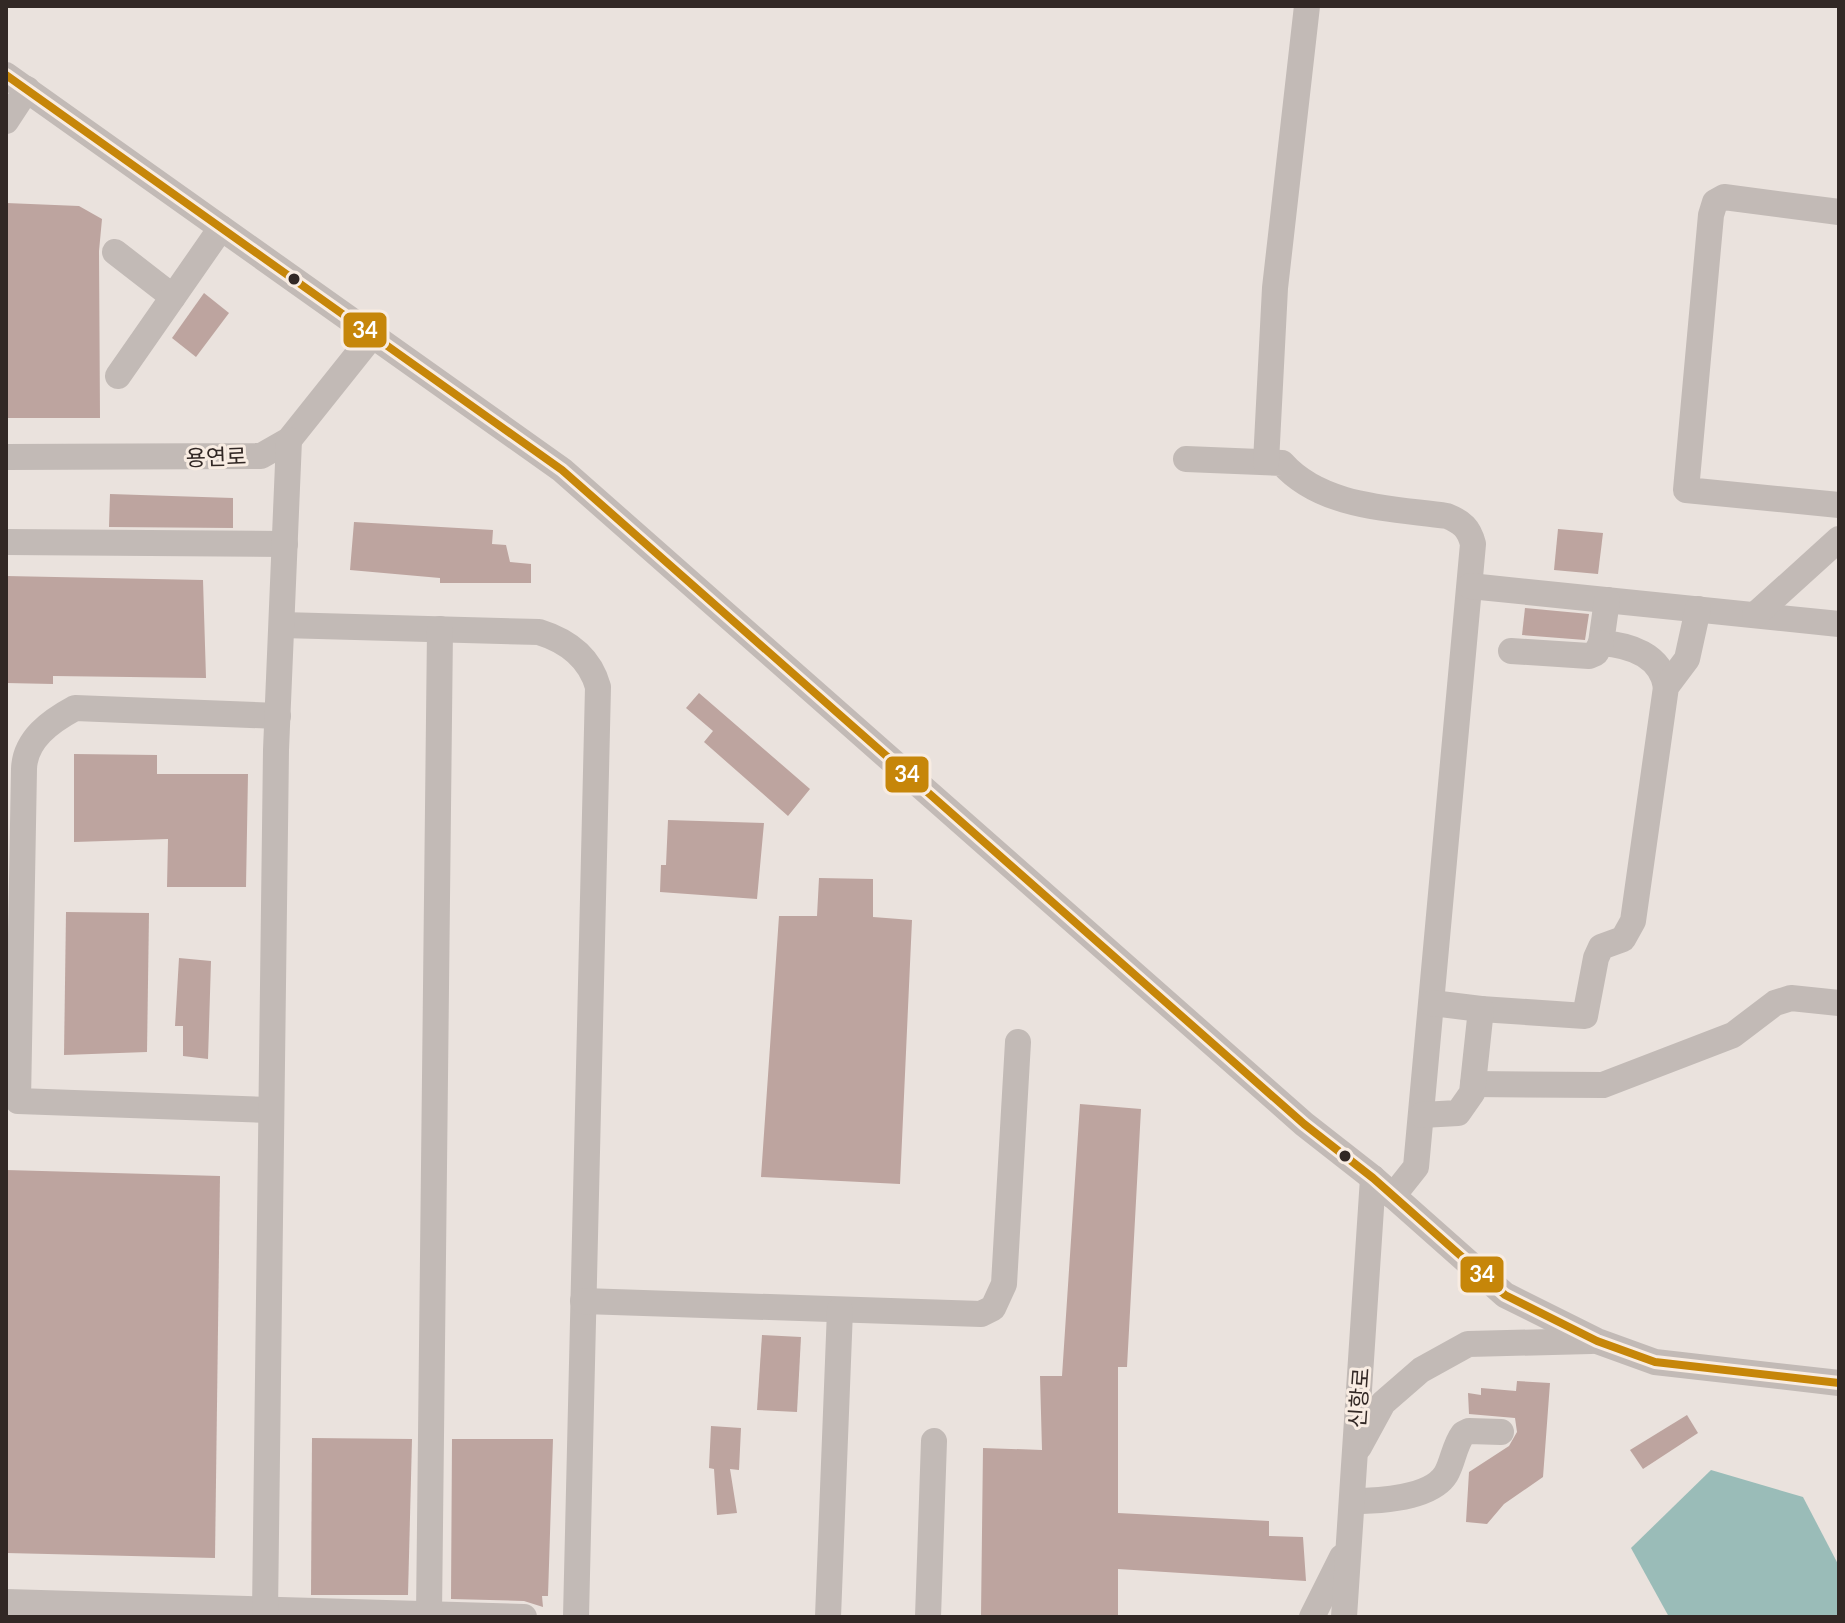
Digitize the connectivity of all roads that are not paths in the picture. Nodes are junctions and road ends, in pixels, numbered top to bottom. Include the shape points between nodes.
1 (1307, 6) edge
2 (16, 82) edge
3 (6, 121) edge
4 (1839, 212) edge
5 (221, 228) junction
6 (115, 252) dead end
7 (173, 297) junction
8 (372, 336) junction
9 (118, 376) dead end
10 (289, 440) junction
11 (6, 457) edge
12 (1186, 459) dead end
13 (1266, 462) junction
14 (1839, 505) edge
15 (1839, 539) edge
16 (6, 542) edge
17 (285, 544) junction
18 (1470, 586) junction
19 (1607, 600) junction
20 (1698, 609) junction
21 (1755, 615) junction
22 (1839, 624) edge
23 (282, 625) junction
24 (440, 629) junction
25 (1601, 643) junction
26 (1511, 651) dead end
27 (1666, 687) junction
28 (278, 716) junction
29 (15, 769) edge
30 (1432, 1003) junction
31 (1839, 1003) edge
32 (1481, 1009) junction
33 (1018, 1042) dead end
34 (1473, 1084) junction
35 (12, 1102) edge
36 (270, 1110) junction
37 (1422, 1115) junction
38 (1373, 1178) junction
39 (1393, 1196) junction
40 (583, 1301) junction
41 (840, 1310) junction
42 (1597, 1341) junction
43 (1839, 1383) edge
44 (1501, 1432) dead end
45 (934, 1441) dead end
46 (1356, 1453) junction
47 (1352, 1501) junction
48 (1349, 1543) junction
49 (6, 1602) edge
50 (265, 1612) junction
51 (429, 1615) edge
52 (524, 1617) edge
53 (576, 1617) edge
54 (828, 1617) edge
55 (928, 1617) edge
56 (1312, 1617) edge
57 (1344, 1617) edge

1 - 13 street via 1275,288
2 - 3 street
2 - 5 street
4 - 14 street via 1724,197 1715,202 1686,490
5 - 7 street
5 - 8 street
6 - 7 street
7 - 9 street
8 - 10 street, 용연로
8 - 38 street via 562,470 1304,1124
10 - 11 street, 용연로 via 261,456
10 - 17 street
12 - 13 street
13 - 18 street via 1282,463 1294,477 1350,502 1462,522 1473,544
15 - 21 street
16 - 17 street
17 - 23 street
18 - 19 street
18 - 30 street
19 - 20 street
19 - 25 street
20 - 21 street
20 - 27 street via 1687,659
21 - 22 street
23 - 24 street
23 - 28 street
24 - 40 street via 550,635 585,659 598,687
24 - 51 street
25 - 26 street via 1589,656
25 - 27 street via 1633,646 1664,674
27 - 32 street via 1633,921 1623,939 1601,947 1585,1016
28 - 29 street via 75,708 54,719
28 - 36 street
29 - 35 street
30 - 32 street
30 - 37 street
31 - 34 street via 1791,998 1775,1003 1733,1035 1603,1085
32 - 34 street
33 - 41 street via 1004,1284 993,1308 981,1314
34 - 37 street via 1458,1113
35 - 36 street
36 - 50 street
37 - 39 street via 1416,1167
38 - 39 street
38 - 46 street, 신항로
39 - 42 street via 1505,1295
40 - 41 street
40 - 53 street
41 - 54 street
42 - 43 street via 1655,1362
42 - 46 street via 1468,1344 1421,1370 1383,1403
44 - 47 street via 1463,1434 1446,1475 1426,1488 1386,1502
45 - 55 street
46 - 47 street, 신항로
47 - 48 street, 신항로
48 - 56 street
48 - 57 street, 신항로
49 - 50 street
50 - 51 street
51 - 52 street

